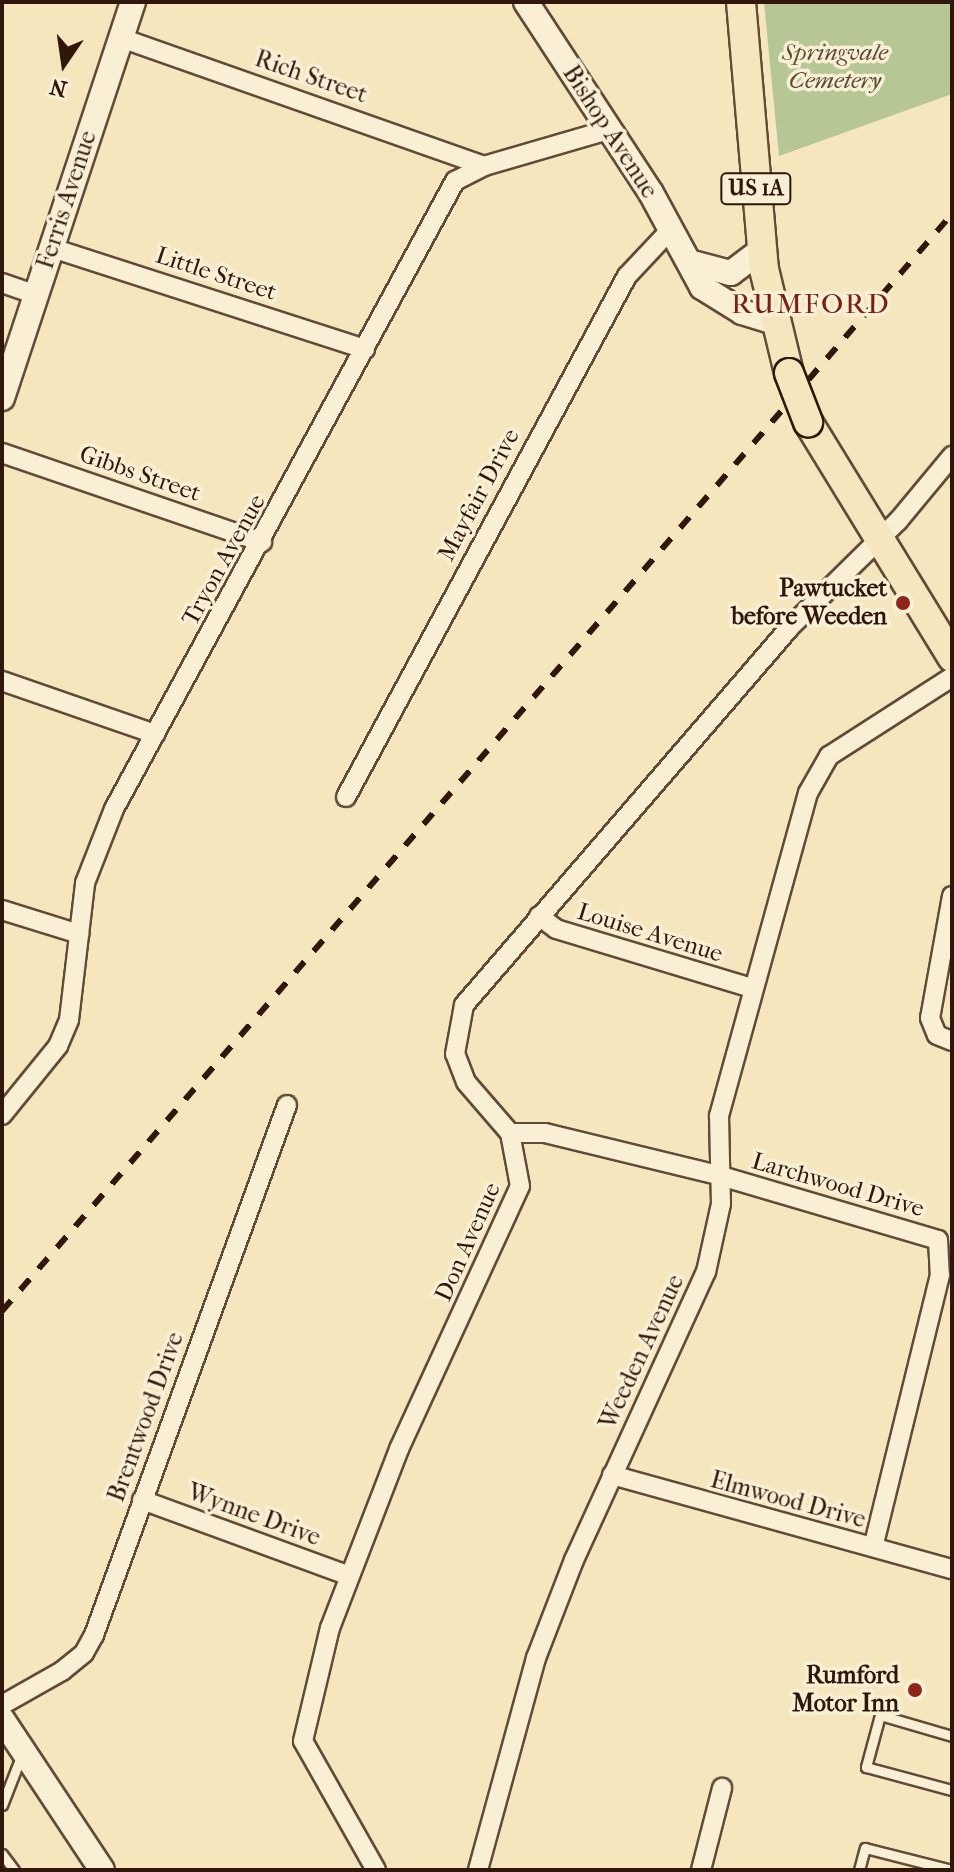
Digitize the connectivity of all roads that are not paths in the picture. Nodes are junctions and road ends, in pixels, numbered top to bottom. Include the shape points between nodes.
1 (133, 2) edge
2 (526, 2) edge
3 (741, 2) edge
4 (121, 38) junction
5 (608, 130) junction
6 (484, 166) junction
7 (672, 228) junction
8 (52, 248) junction
9 (762, 250) junction
10 (693, 263) junction
11 (2, 283) edge
12 (36, 295) junction
13 (774, 322) junction
14 (365, 349) junction
15 (2, 398) edge
16 (2, 453) edge
17 (952, 456) edge
18 (876, 539) junction
19 (262, 542) junction
20 (952, 657) edge
21 (952, 677) edge
22 (2, 681) edge
23 (155, 734) junction
24 (346, 797) dead end
25 (952, 896) edge
26 (2, 910) edge
27 (539, 916) junction
28 (79, 934) junction
29 (751, 988) junction
30 (952, 1041) edge
31 (287, 1105) dead end
32 (2, 1115) edge
33 (510, 1133) junction
34 (721, 1176) junction
35 (612, 1475) junction
36 (142, 1500) junction
37 (873, 1547) junction
38 (952, 1569) edge
39 (350, 1576) junction
40 (2, 1705) edge
41 (2, 1719) edge
42 (952, 1736) edge
43 (24, 1751) junction
44 (722, 1788) dead end
45 (952, 1790) edge
46 (2, 1805) edge
47 (2, 1854) edge
48 (14, 1870) edge
49 (102, 1870) edge
50 (376, 1870) edge
51 (478, 1870) edge
52 (701, 1870) edge
53 (859, 1870) edge
54 (952, 1870) edge

1 - 4 street, Ferris Avenue
2 - 5 street, Bishop Avenue
3 - 9 main road, US 1A
4 - 6 street, Rich Street
4 - 8 street, Ferris Avenue
5 - 6 street, Tryon Avenue
5 - 7 street, Bishop Avenue
6 - 14 street, Tryon Avenue via 455,181
7 - 10 street, Bishop Avenue
7 - 24 street, Mayfair Drive via 627,276
8 - 12 street, Ferris Avenue
8 - 14 street, Little Street
9 - 10 street via 731,273
9 - 13 main road, US 1A
10 - 13 street, Bishop Avenue via 702,287
11 - 12 street
12 - 15 street, Ferris Avenue
13 - 18 main road, US 1A, bridge via 808,422
14 - 19 street, Tryon Avenue
16 - 19 street, Gibbs Street
17 - 18 street via 898,521
18 - 20 main road, US 1A
18 - 27 street via 788,629
19 - 23 street, Tryon Avenue
21 - 29 street, Weeden Avenue via 829,756 815,776
22 - 23 street
23 - 28 street, Tryon Avenue via 94,853
25 - 30 street via 930,1018 937,1035
26 - 28 street
27 - 29 street, Louise Avenue via 556,929
27 - 33 street via 479,984 457,1028 455,1054 466,1082
28 - 32 street, Tryon Avenue via 69,1020 58,1046
29 - 34 street, Weeden Avenue via 719,1116
31 - 36 street, Brentwood Drive
33 - 34 street, Larchwood Drive via 545,1133
33 - 39 street, Don Avenue via 520,1186 513,1209 399,1449
34 - 35 street, Weeden Avenue via 721,1204 706,1272
34 - 37 street, Larchwood Drive via 938,1240 940,1275
35 - 37 street, Elmwood Drive
35 - 51 street, Weeden Avenue via 536,1658
36 - 39 street, Wynne Drive
36 - 40 street, Brentwood Drive via 84,1653
37 - 38 street, Elmwood Drive
39 - 50 street, Don Avenue via 330,1628 303,1741
41 - 43 street
42 - 45 lane via 880,1715 866,1767
43 - 46 lane
43 - 49 street
44 - 52 street
47 - 48 lane
53 - 54 lane via 865,1848

